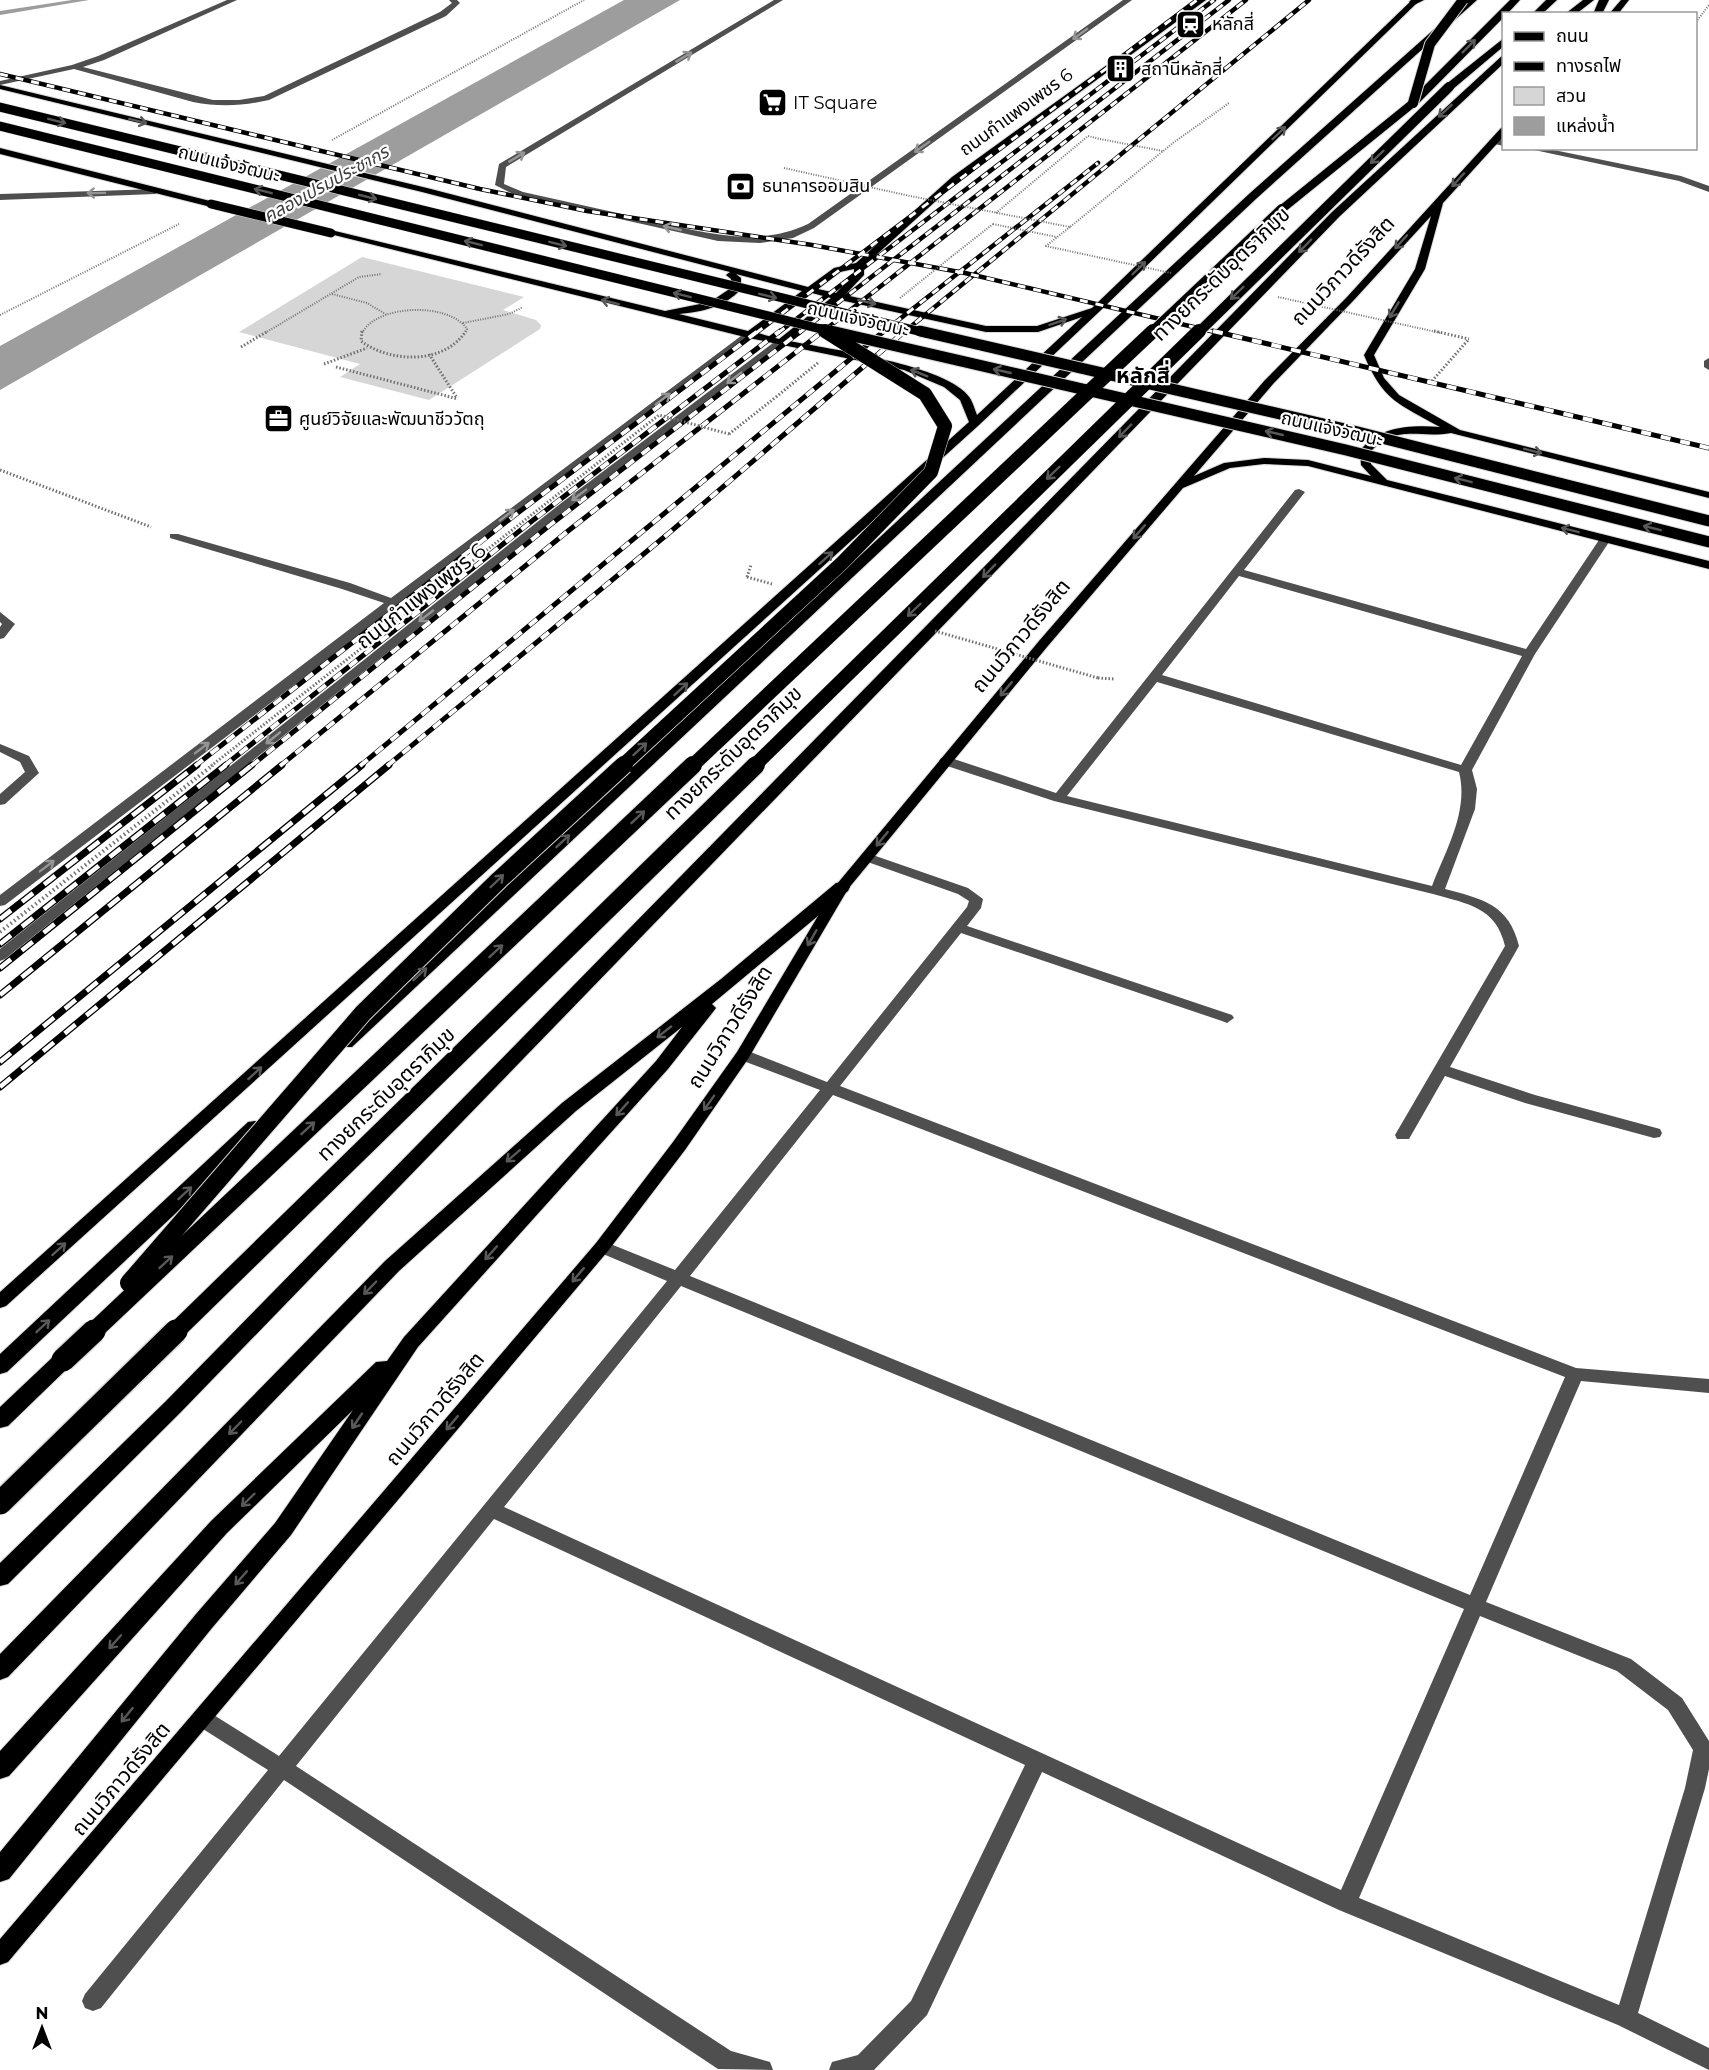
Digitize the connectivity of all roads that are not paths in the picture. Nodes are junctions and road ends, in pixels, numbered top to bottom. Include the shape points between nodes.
1 (233, 0) edge
2 (453, 0) edge
3 (779, 0) edge
4 (1128, 0) edge
5 (1202, 0) edge
6 (1463, 0) edge
7 (1472, 0) edge
8 (1515, 0) edge
9 (1552, 0) edge
10 (1564, 0) edge
11 (1589, 0) edge
12 (1625, 0) edge
13 (1416, 1) edge
14 (1503, 12) edge
15 (1538, 12) edge
16 (1552, 12) edge
17 (1572, 12) edge
18 (1615, 12) edge
19 (1502, 13) edge
20 (1502, 42) edge
21 (1502, 56) edge
22 (1502, 56) edge
23 (74, 67) junction
24 (0, 83) edge
25 (0, 87) edge
26 (1449, 87) junction
27 (1413, 103) junction
28 (0, 107) edge
29 (0, 126) edge
30 (1502, 131) edge
31 (1493, 141) junction
32 (1502, 143) edge
33 (1539, 150) edge
34 (0, 151) edge
35 (1709, 189) edge
36 (155, 191) junction
37 (0, 197) edge
38 (1440, 199) junction
39 (716, 265) junction
40 (859, 265) junction
41 (810, 290) junction
42 (839, 296) junction
43 (1097, 309) junction
44 (652, 312) junction
45 (821, 329) junction
46 (749, 335) junction
47 (781, 342) junction
48 (1709, 361) edge
49 (1709, 367) edge
50 (975, 423) junction
51 (1456, 432) junction
52 (1384, 482) junction
53 (1177, 488) junction
54 (1299, 492) dead end
55 (1709, 495) edge
56 (1709, 521) edge
57 (174, 536) road end
58 (1605, 539) junction
59 (1709, 542) edge
60 (1709, 566) edge
61 (1237, 572) junction
62 (392, 602) junction
63 (0, 616) edge
64 (0, 634) edge
65 (1529, 654) junction
66 (1155, 676) junction
67 (0, 748) edge
68 (946, 761) junction
69 (1466, 770) junction
70 (1059, 798) junction
71 (0, 801) edge
72 (867, 857) junction
73 (842, 887) junction
74 (1437, 891) junction
75 (0, 902) edge
76 (960, 928) junction
77 (0, 956) edge
78 (727, 983) junction
79 (1227, 1018) dead end
80 (743, 1055) junction
81 (1442, 1070) junction
82 (831, 1089) junction
83 (1654, 1133) dead end
84 (1403, 1135) dead end
85 (602, 1247) junction
86 (678, 1279) junction
87 (0, 1302) edge
88 (411, 1342) junction
89 (63, 1360) junction
90 (0, 1366) edge
91 (1575, 1374) junction
92 (1709, 1386) edge
93 (0, 1420) edge
94 (0, 1503) edge
95 (491, 1509) junction
96 (0, 1577) edge
97 (1476, 1606) junction
98 (0, 1670) edge
99 (202, 1719) junction
100 (1037, 1761) junction
101 (0, 1768) edge
102 (282, 1768) junction
103 (0, 1871) edge
104 (1346, 1903) junction
105 (0, 1955) edge
106 (93, 2001) dead end
107 (1626, 2018) junction
108 (1709, 2060) edge
109 (762, 2070) edge
110 (840, 2070) edge

1 - 23 street
2 - 23 street via 456,3 433,20 283,92 239,103 193,99
4 -> 3 street via 811,226 790,236 760,240 718,238 520,194 499,184 502,166
5 - 40 main road, ถนนกำแพงเพชร 6 via 955,178
6 - 27 highway, bridge via 1430,44
90 -> 7 highway via 1253,196
14 -> 8 highway, ทางยกระดับอุตราภิมุข
9 - 15 highway
10 - 16 highway
11 - 17 highway
12 - 18 main road
43 -> 13 main road
27 -> 19 highway, ทางยกระดับอุตราภิมุข
20 - 26 highway, ทางยกระดับอุตราภิมุข
21 - 26 highway
22 -> 96 highway, ถนนวิภาวดีรังสิต via 1336,214 173,1407
23 - 24 street
25 -> 39 main road, ถนนแจ้งวัฒนะ
26 -> 94 highway, ทางยกระดับอุตราภิมุข, bridge
89 -> 27 highway, ทางยกระดับอุตราภิมุข, bridge via 1282,209
28 -> 56 main road, ถนนแจ้งวัฒนะ, bridge via 836,312 1358,432
45 -> 29 main road, ถนนแจ้งวัฒนะ, bridge
30 - 31 main road, ถนนวิภาวดีรังสิต
31 - 32 street
31 -> 38 main road, ถนนวิภาวดีรังสิต
33 - 35 street via 1681,179
34 - 36 main road, ถนนแจ้งวัฒนะ
36 -> 37 street
44 -> 36 main road, ถนนแจ้งวัฒนะ, bridge
38 -> 51 main road via 1420,269 1369,355 1379,379 1395,397
38 -> 53 main road, ถนนวิภาวดีรังสิต via 1269,382
39 - 41 main road, ถนนแจ้งวัฒนะ
39 - 44 main road via 736,278 735,289 728,298 702,309
40 - 41 main road, ถนนกำแพงเพชร 6 via 837,270
40 - 42 main road, ถนนกำแพงเพชร 6 via 859,275
41 - 42 main road, ถนนแจ้งวัฒนะ
41 - 46 main road, ถนนกำแพงเพชร 6
42 -> 43 main road, ถนนแจ้งวัฒนะ via 986,329 1038,329
42 - 47 main road, ถนนกำแพงเพชร 6
43 - 50 main road
44 - 46 main road, ถนนแจ้งวัฒนะ
59 -> 45 main road, ถนนแจ้งวัฒนะ, bridge via 1346,450
89 -> 45 highway, bridge via 363,1013 498,879 842,563 931,472 945,426 925,394
46 - 47 main road, ถนนแจ้งวัฒนะ
62 -> 46 street, ถนนกำแพงเพชร 6
50 -> 47 main road, ถนนแจ้งวัฒนะ via 965,398 948,385 907,368
47 -> 77 street, ถนนกำแพงเพชร 6 via 564,506
48 - 49 street
87 -> 50 main road
51 - 52 main road via 1400,430 1373,441 1365,451 1366,465
51 -> 55 main road
52 - 53 main road, ถนนแจ้งวัฒนะ via 1308,463 1264,461 1227,465
58 -> 52 main road, ถนนแจ้งวัฒนะ
53 -> 68 main road, ถนนวิภาวดีรังสิต
54 - 61 street
57 - 62 street
58 - 60 main road, ถนนแจ้งวัฒนะ
58 - 65 street
61 - 65 street
61 - 66 street
75 -> 62 street, ถนนกำแพงเพชร 6
63 - 64 street via 9,624
65 - 69 street
66 - 69 street
66 - 70 street
67 - 71 street via 23,756 32,773
68 - 70 street
68 -> 72 main road, ถนนวิภาวดีรังสิต
69 - 74 street via 1470,789 1468,809
70 - 74 street
72 - 73 main road, ถนนวิภาวดีรังสิต
72 - 76 street via 976,899
73 - 78 highway
73 -> 80 main road, ถนนวิภาวดีรังสิต
74 - 81 street via 1490,906 1510,929 1512,946
76 - 79 street
76 - 82 street
78 -> 88 highway via 662,1065
78 -> 98 highway via 570,1107 392,1266
80 - 82 street
80 -> 85 main road, ถนนวิภาวดีรังสิต
81 - 83 street
81 - 84 street
82 - 86 street
82 - 91 street
85 - 86 street
85 -> 99 main road, ถนนวิภาวดีรังสิต
86 - 95 street
86 - 97 street
88 -> 101 highway via 219,1527
88 -> 103 highway via 284,1529
89 - 93 highway, ทางยกระดับอุตราภิมุข
91 - 92 street
91 - 97 street
95 - 100 street
95 - 102 street
97 - 104 street
97 - 107 street via 1624,1665 1675,1704 1703,1749 1695,1788
99 - 102 street
99 - 105 main road, ถนนวิภาวดีรังสิต
100 - 104 street
100 - 110 street via 920,2008 864,2064
102 - 106 street
102 - 109 street via 726,2061
104 - 107 street
107 - 108 street

